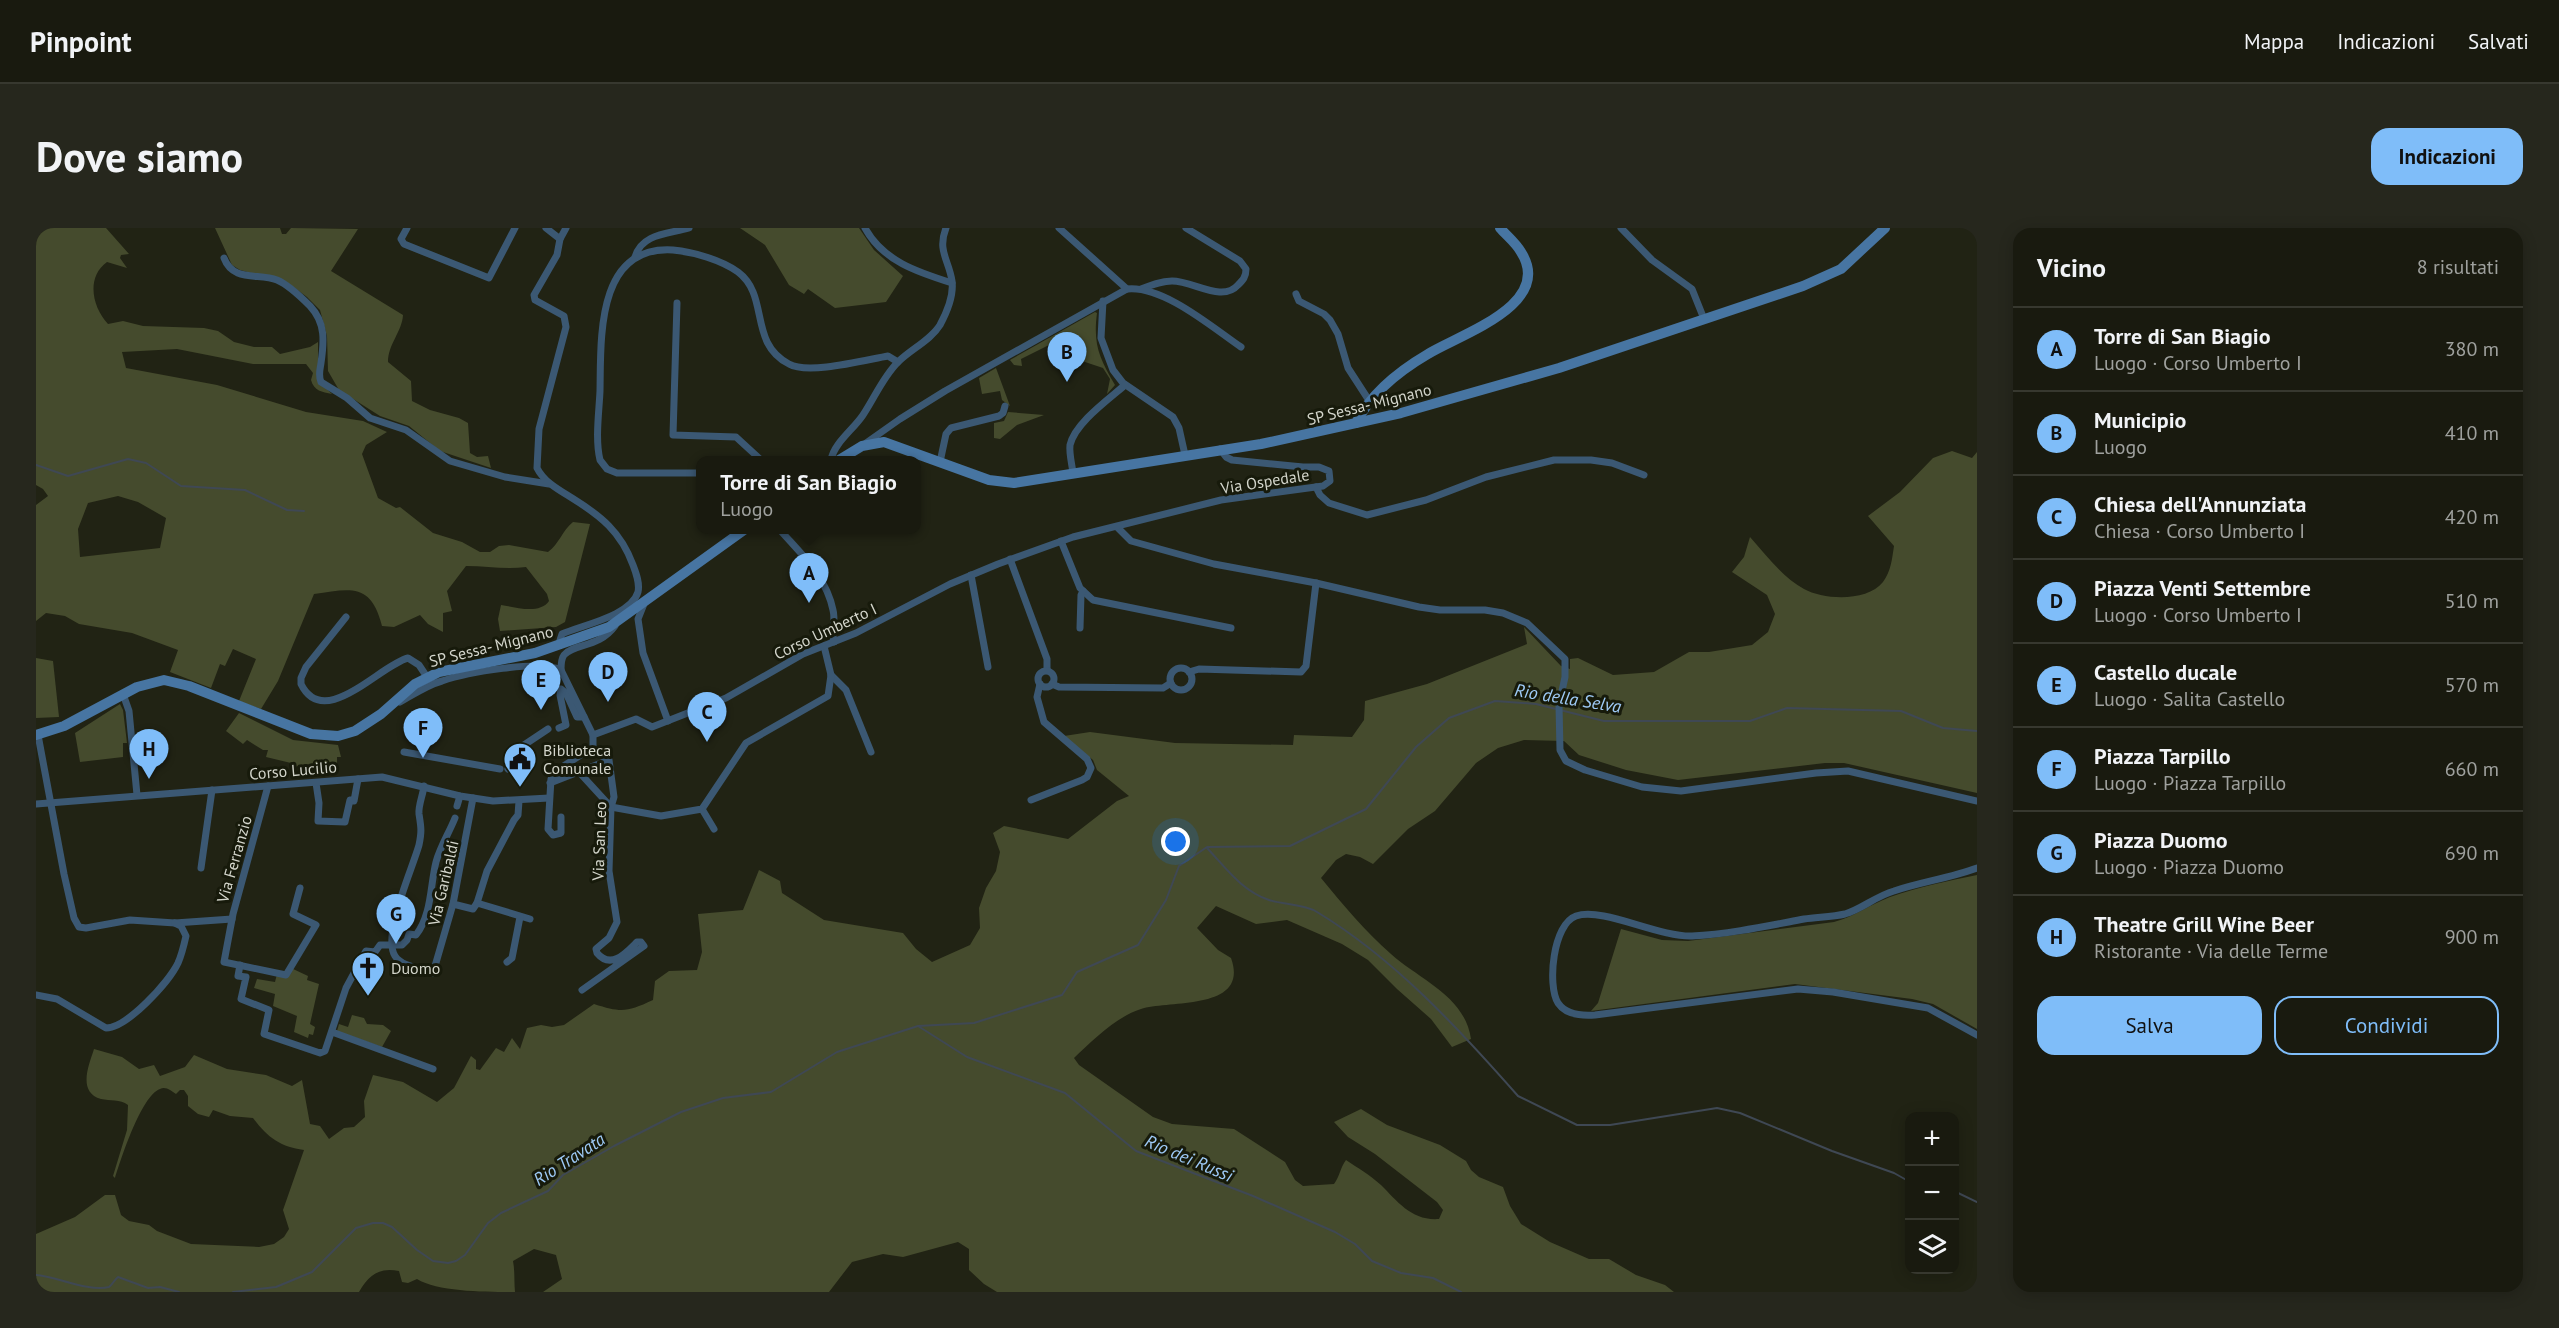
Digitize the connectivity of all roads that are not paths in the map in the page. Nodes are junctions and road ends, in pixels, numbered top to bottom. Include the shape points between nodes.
1 (407, 228) edge
2 (515, 228) edge
3 (546, 228) edge
4 (566, 228) edge
5 (688, 228) edge
6 (865, 228) edge
7 (946, 228) edge
8 (1059, 228) edge
9 (1186, 228) edge
10 (1500, 228) edge
11 (1621, 228) edge
12 (1885, 228) edge
13 (560, 239) junction
14 (635, 257) junction
15 (224, 258) dead end
16 (952, 283) junction
17 (1127, 289) junction
18 (1141, 289) junction
19 (1296, 294) dead end
20 (1103, 301) junction
21 (678, 303) dead end
22 (1704, 319) junction
23 (1241, 347) dead end
24 (898, 362) junction
25 (1125, 385) junction
26 (1370, 402) junction
27 (1005, 406) dead end
28 (1356, 423) junction
29 (862, 447) junction
30 (1220, 449) junction
31 (1185, 454) junction
32 (756, 456) edge
33 (833, 456) edge
34 (845, 456) edge
35 (940, 462) junction
36 (696, 473) edge
37 (1073, 473) junction
38 (1644, 475) dead end
39 (552, 485) junction
40 (1316, 487) junction
41 (1118, 528) junction
42 (738, 534) edge
43 (783, 534) edge
44 (1061, 541) junction
45 (1010, 559) junction
46 (971, 575) junction
47 (1316, 583) junction
48 (1083, 591) junction
49 (645, 602) junction
50 (345, 616) dead end
51 (616, 623) junction
52 (1080, 628) dead end
53 (1231, 628) dead end
54 (834, 642) junction
55 (561, 644) junction
56 (824, 646) junction
57 (988, 667) dead end
58 (561, 670) junction
59 (1047, 670) junction
60 (1190, 672) junction
61 (831, 675) junction
62 (427, 677) junction
63 (1171, 683) junction
64 (1040, 684) junction
65 (1052, 684) junction
66 (123, 694) junction
67 (387, 709) junction
68 (584, 717) junction
69 (668, 721) junction
70 (559, 728) dead end
71 (548, 729) dead end
72 (37, 735) edge
73 (593, 735) junction
74 (404, 752) dead end
75 (871, 752) dead end
76 (578, 771) junction
77 (358, 778) junction
78 (316, 783) junction
79 (550, 783) junction
80 (268, 786) junction
81 (424, 786) junction
82 (212, 790) junction
83 (136, 795) junction
84 (460, 796) junction
85 (473, 798) junction
86 (549, 798) junction
87 (1031, 800) dead end
88 (519, 801) junction
89 (1977, 801) edge
90 (50, 802) junction
91 (36, 804) edge
92 (457, 806) dead end
93 (611, 807) junction
94 (702, 809) junction
95 (454, 818) dead end
96 (561, 818) dead end
97 (714, 829) dead end
98 (201, 868) dead end
99 (1977, 868) edge
100 (300, 888) dead end
101 (477, 903) junction
102 (453, 904) junction
103 (520, 917) junction
104 (232, 919) junction
105 (530, 919) dead end
106 (175, 923) junction
107 (392, 946) junction
108 (507, 962) dead end
109 (240, 965) junction
110 (582, 990) dead end
111 (36, 995) edge
112 (332, 1032) junction
113 (1977, 1035) edge
114 (433, 1069) dead end

1 - 2 street via 401,239 404,244 489,278
3 - 13 street
4 - 13 street
5 - 14 street via 649,239
6 - 16 street via 879,248 894,260
7 - 16 street via 942,250
8 - 17 street
9 - 18 street via 1240,261 1246,269 1244,278 1233,291 1223,294 1172,281
10 - 26 street via 1522,252 1526,263 1527,276 1520,294 1490,322 1417,360
11 - 22 street via 1652,260 1692,289
12 - 22 street, SP Sessa- Mignano via 1831,274
13 - 39 street via 560,249 533,298 566,320 538,437 537,468
14 - 24 street via 660,250 677,251 701,256 735,271 754,294 765,341 789,365 816,368 888,356
14 - 36 street via 617,277 605,314 600,460 617,473
15 - 39 street via 236,273 276,280 310,306 324,328 321,382 369,418 406,430 450,461
16 - 24 street via 952,294 939,328
17 - 18 street
17 - 20 street
18 - 23 street via 1180,306
19 - 26 street via 1299,301 1330,320 1348,368
20 - 25 street via 1103,348
20 - 29 street via 918,408
21 - 32 street via 673,435 736,437
22 - 28 street, SP Sessa- Mignano via 1559,368
24 - 33 street
25 - 31 street via 1173,417
25 - 37 street via 1073,437
26 - 28 street
27 - 35 street via 999,416 951,429 946,434
28 - 30 street, SP Sessa- Mignano via 1292,439
29 - 34 street, SP Sessa- Mignano
29 - 35 street, SP Sessa- Mignano via 888,442
30 - 31 street, SP Sessa- Mignano
30 - 40 street, Via Ospedale via 1232,460 1322,467 1329,471 1330,481
31 - 37 street, SP Sessa- Mignano
35 - 37 street, SP Sessa- Mignano via 997,482
38 - 40 street via 1612,463 1554,460 1367,515 1329,503
39 - 55 street via 619,535 638,585 635,598 625,607 562,634
40 - 41 street, Via Ospedale via 1241,496
41 - 44 street, Corso Umberto I
41 - 47 street via 1125,538 1148,547 1247,572
42 - 49 street, SP Sessa- Mignano
43 - 54 street via 820,577 833,607
44 - 45 street, Corso Umberto I
44 - 48 street
45 - 46 street, Corso Umberto I
45 - 59 street via 1047,659
46 - 54 street, Corso Umberto I
46 - 57 street
47 - 60 street via 1306,666 1301,672
47 - 89 street via 1419,607 1492,610 1517,617 1538,631 1562,654 1566,665 1559,705 1562,756 1584,770 1651,789 1681,791 1848,771
48 - 52 street
48 - 53 street via 1100,603
49 - 51 street, SP Sessa- Mignano
49 - 69 street via 638,619 643,653
50 - 62 street via 303,672 301,684 310,696 322,700 341,697 408,658
51 - 55 street, SP Sessa- Mignano
51 - 58 street via 600,640 565,655
54 - 56 street, Corso Umberto I
55 - 62 street, SP Sessa- Mignano
56 - 61 street
56 - 69 street, Corso Umberto I via 726,698
58 - 67 street via 551,665 533,665 448,679
58 - 68 street
59 - 64 street via 1039,675
59 - 65 street via 1053,674
60 - 63 street via 1176,670
60 - 63 street via 1186,688 1180,690
61 - 75 street via 846,690
61 - 94 street via 826,698 746,743
62 - 67 street, SP Sessa- Mignano
63 - 65 street via 1163,688
64 - 65 street
64 - 87 street via 1037,697 1044,722 1087,759 1091,768 1082,780
66 - 67 street, SP Sessa- Mignano via 155,681 174,682 325,736 356,731
66 - 72 street, SP Sessa- Mignano via 64,726
66 - 83 street via 129,711
68 - 70 street via 577,717 561,690 566,725
68 - 73 street
69 - 73 street, Corso Umberto I via 652,727 636,719
71 - 74 street via 521,747 515,762 504,769
72 - 90 street
73 - 79 street via 593,747 559,770
76 - 79 street
76 - 93 street
76 - 93 street, Via San Leo via 609,760 614,797
77 - 78 street, Corso Lucilio
77 - 78 street via 356,798 350,801 345,822 318,820
77 - 81 street, Corso Lucilio via 386,778
78 - 80 street, Corso Lucilio
79 - 86 street
80 - 82 street, Corso Lucilio
80 - 104 street, Via Ferranzio
81 - 84 street, Corso Lucilio
81 - 107 street via 419,845 393,922
82 - 83 street, Corso Lucilio
82 - 98 street
83 - 90 street, Corso Lucilio
84 - 85 street, Corso Lucilio
84 - 92 street
85 - 88 street, Corso Lucilio
85 - 102 street, Via Garibaldi
86 - 88 street, Corso Lucilio
86 - 96 street via 548,830 552,835 561,833
88 - 101 street via 518,816 487,871
90 - 91 street, Corso Lucilio
90 - 106 street, Via Ferranzio via 79,927 134,920
93 - 94 street via 661,816
93 - 110 street, Via San Leo via 609,871 617,922 615,931 597,947 597,953 612,961 637,942 644,946
94 - 97 street
95 - 107 street via 437,860 430,901 419,930 416,935 409,934 404,944
99 - 113 street via 1881,895 1846,914 1721,934 1675,935 1594,915 1577,916 1559,933 1554,985 1559,1004 1579,1015 1798,988 1928,1008
100 - 109 street via 293,914 316,925 286,975
101 - 102 street via 473,909
101 - 103 street
102 - 107 street, Via Garibaldi via 433,973 397,959
103 - 105 street
103 - 108 street via 512,958
104 - 106 street, Via Ferranzio
104 - 109 street via 224,962
106 - 111 street via 182,926 186,936 178,964 141,1008 115,1026 102,1026 57,999
107 - 112 street via 380,945 375,952 366,951 346,988
109 - 112 street via 238,976 246,977 241,999 269,1010 264,1034 320,1053 325,1051
112 - 114 street

